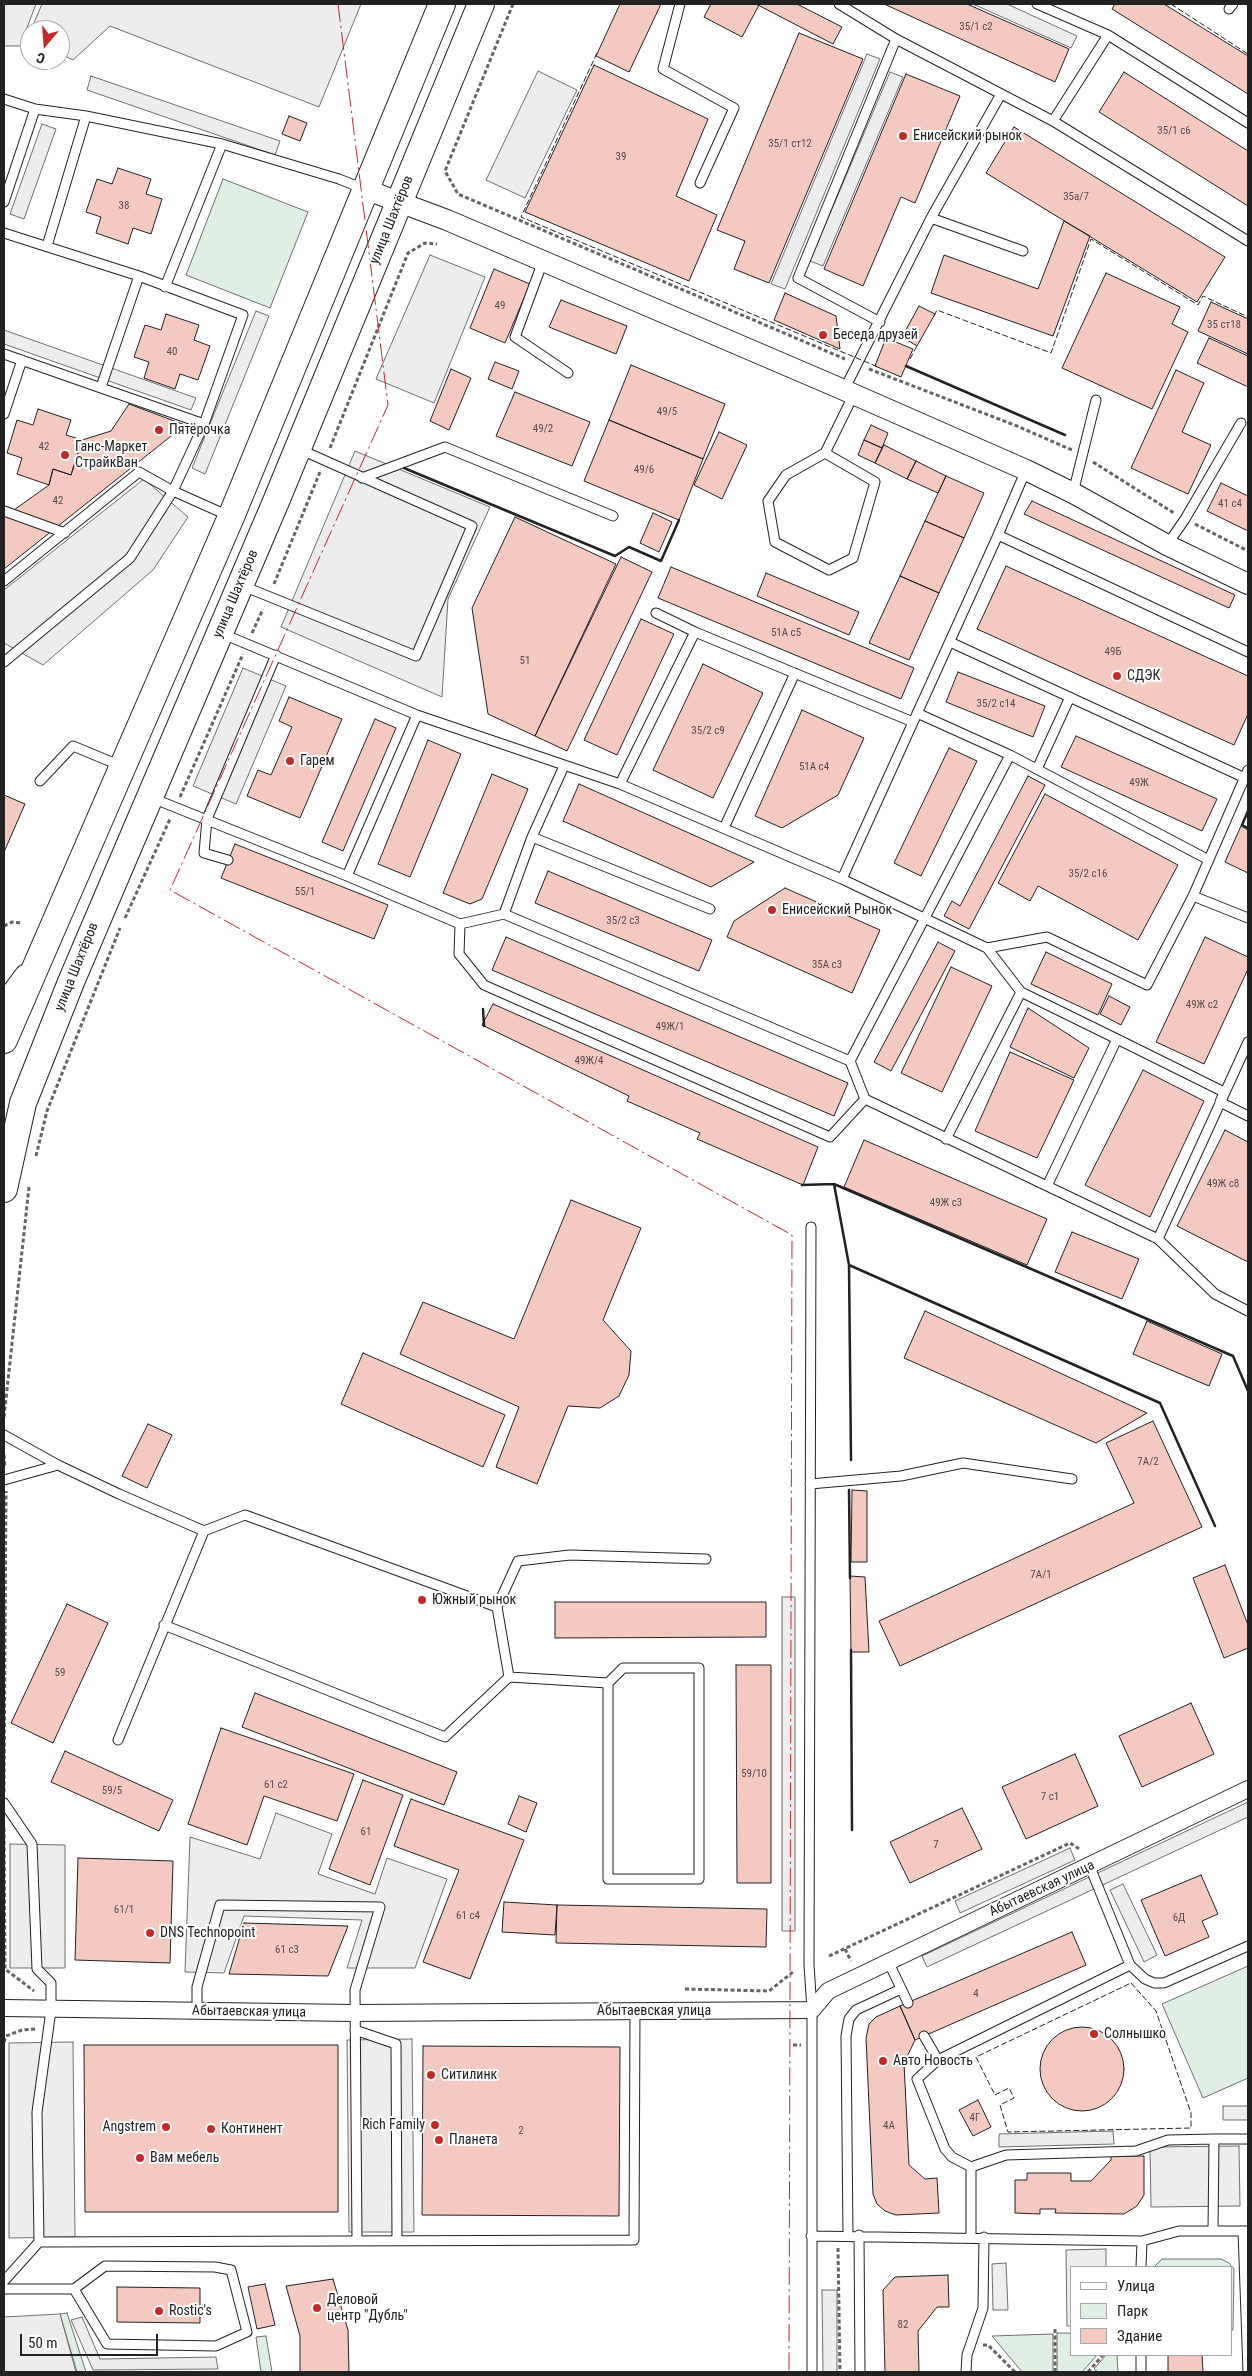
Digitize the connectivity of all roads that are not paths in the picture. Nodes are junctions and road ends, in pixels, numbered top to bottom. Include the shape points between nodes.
1 (442, 4) edge
2 (481, 4) edge
3 (680, 4) edge
4 (839, 4) edge
5 (1037, 4) edge
6 (1108, 35) junction
7 (896, 39) junction
8 (1001, 94) junction
9 (4, 99) edge
10 (35, 109) junction
11 (86, 116) junction
12 (1053, 122) junction
13 (1248, 123) edge
14 (222, 144) junction
15 (700, 183) dead end
16 (367, 190) junction
17 (4, 202) edge
18 (399, 202) junction
19 (931, 218) junction
20 (4, 233) edge
21 (1248, 241) edge
22 (46, 246) junction
23 (1023, 251) dead end
24 (543, 261) junction
25 (139, 276) junction
26 (165, 287) junction
27 (880, 322) junction
28 (4, 354) edge
29 (22, 360) junction
30 (568, 373) dead end
31 (101, 387) junction
32 (849, 392) junction
33 (1096, 400) dead end
34 (4, 414) edge
35 (204, 424) junction
36 (1241, 424) dead end
37 (297, 448) junction
38 (825, 453) junction
39 (1026, 470) junction
40 (362, 478) junction
41 (173, 491) junction
42 (1073, 493) junction
43 (4, 511) edge
44 (613, 516) dead end
45 (231, 517) junction
46 (65, 533) junction
47 (998, 535) junction
48 (1167, 545) junction
49 (4, 581) edge
50 (1248, 584) edge
51 (240, 585) junction
52 (656, 613) dead end
53 (696, 632) junction
54 (220, 633) junction
55 (950, 642) junction
56 (1248, 652) edge
57 (276, 655) junction
58 (4, 662) edge
59 (795, 672) junction
60 (1070, 697) junction
61 (917, 713) junction
62 (417, 715) junction
63 (913, 722) junction
64 (1010, 755) junction
65 (564, 766) junction
66 (124, 767) junction
67 (1036, 769) junction
68 (1246, 774) edge
69 (40, 781) dead end
70 (620, 784) junction
71 (149, 797) junction
72 (207, 819) junction
73 (724, 828) junction
74 (532, 837) junction
75 (1207, 859) junction
76 (228, 860) dead end
77 (348, 876) junction
78 (842, 879) junction
79 (1193, 896) junction
80 (710, 910) dead end
81 (504, 914) junction
82 (1248, 918) edge
83 (925, 920) junction
84 (460, 924) junction
85 (987, 948) junction
86 (39, 956) junction
87 (1021, 992) junction
88 (4, 1003) edge
89 (1118, 1039) junction
90 (4, 1040) edge
91 (1248, 1042) edge
92 (850, 1060) junction
93 (1224, 1092) junction
94 (865, 1099) junction
95 (1220, 1102) junction
96 (1248, 1116) edge
97 (946, 1139) junction
98 (5, 1175) edge
99 (1047, 1186) junction
100 (812, 1227) dead end
101 (1158, 1239) junction
102 (1248, 1310) edge
103 (4, 1434) edge
104 (58, 1465) junction
105 (1072, 1479) dead end
106 (5, 1480) edge
107 (810, 1484) junction
108 (204, 1531) junction
109 (706, 1559) dead end
110 (497, 1607) junction
111 (164, 1625) junction
112 (509, 1677) junction
113 (608, 1683) junction
114 (118, 1740) dead end
115 (1248, 1789) edge
116 (4, 1802) edge
117 (1087, 1860) junction
118 (1248, 1946) edge
119 (888, 1961) junction
120 (1130, 1965) junction
121 (901, 1989) junction
122 (908, 2003) dead end
123 (4, 2008) edge
124 (51, 2010) junction
125 (812, 2010) junction
126 (197, 2011) junction
127 (635, 2011) junction
128 (354, 2013) junction
129 (355, 2030) junction
130 (924, 2036) dead end
131 (938, 2060) junction
132 (1214, 2139) junction
133 (1248, 2139) edge
134 (971, 2167) junction
135 (1214, 2230) junction
136 (1246, 2231) edge
137 (811, 2236) junction
138 (848, 2236) junction
139 (860, 2236) junction
140 (971, 2237) junction
141 (984, 2237) junction
142 (356, 2240) junction
143 (397, 2240) junction
144 (1142, 2241) junction
145 (39, 2242) junction
146 (1141, 2266) edge
147 (4, 2281) edge
148 (4, 2289) edge
149 (74, 2289) junction
150 (1141, 2356) edge
151 (812, 2372) edge
152 (860, 2372) edge
153 (966, 2372) edge
154 (1141, 2372) edge
155 (1248, 2372) edge

1 - 16 main road
2 - 18 main road, улица Шахтёров
3 - 15 lane via 663,68 734,108
4 - 7 lane
5 - 6 lane
6 - 12 lane
6 - 13 lane
7 - 8 lane
7 - 27 lane via 798,278
8 - 12 lane
8 - 19 lane
9 - 10 lane
10 - 11 lane
10 - 17 lane
11 - 14 lane
11 - 22 lane
12 - 21 lane
14 - 16 lane
14 - 26 lane
16 - 18 street
16 - 45 main road
18 - 24 street
18 - 37 main road, улица Шахтёров
19 - 23 lane
19 - 27 lane
20 - 22 lane
22 - 25 lane
24 - 30 lane via 515,337
24 - 32 street
25 - 26 lane
25 - 31 lane
26 - 35 lane via 244,315
27 - 32 lane
28 - 29 lane
29 - 31 lane
29 - 34 lane
31 - 35 lane
32 - 38 lane
32 - 39 street
33 - 42 lane
35 - 41 lane
36 - 48 lane
37 - 40 lane
37 - 51 main road, улица Шахтёров
38 - 38 lane via 875,482 853,558 829,570 775,542 768,501 786,475
39 - 42 street
39 - 47 lane
40 - 44 lane via 445,447
40 - 51 lane via 472,526 416,656
41 - 45 lane
41 - 46 lane via 139,472
41 - 58 lane via 130,558
42 - 48 street
43 - 46 lane
45 - 66 main road
46 - 49 lane
47 - 55 lane
47 - 56 lane
48 - 50 street
51 - 54 main road, улица Шахтёров
52 - 53 lane
53 - 59 lane
53 - 70 lane
54 - 57 lane
54 - 71 main road, улица Шахтёров
55 - 60 lane
55 - 61 lane
57 - 62 lane
57 - 72 lane
59 - 63 lane
59 - 73 lane
60 - 67 lane
60 - 68 lane
61 - 63 lane
61 - 64 lane
62 - 65 lane
62 - 77 lane
63 - 78 lane
64 - 67 lane
64 - 83 lane
65 - 70 lane
65 - 74 lane
66 - 69 lane via 73,746
66 - 86 main road
67 - 75 lane
68 - 75 lane
70 - 73 lane
71 - 72 lane
71 - 98 main road, улица Шахтёров via 23,1103
72 - 76 lane via 204,853
72 - 77 lane
73 - 78 lane
74 - 80 lane
74 - 81 lane
75 - 79 lane
77 - 84 lane
78 - 83 lane
79 - 82 lane
79 - 85 lane via 1147,985 1047,937
81 - 84 lane
81 - 92 lane
83 - 85 lane
83 - 92 lane
84 - 94 lane via 459,954 484,985 830,1137
85 - 87 lane
86 - 88 street
86 - 90 main road
87 - 89 lane
87 - 97 lane
89 - 93 lane
89 - 99 lane
91 - 93 lane
92 - 94 lane
93 - 95 lane
94 - 97 lane
95 - 96 lane
95 - 101 lane
97 - 99 lane
99 - 101 lane
100 - 107 lane
101 - 102 lane via 1215,1294
103 - 104 lane
104 - 106 lane
104 - 108 lane
105 - 107 lane via 964,1463 901,1476
107 - 125 lane via 809,1965
108 - 110 lane via 245,1515
108 - 111 lane
109 - 110 lane via 570,1555 518,1561
110 - 112 lane
111 - 112 lane via 445,1737
111 - 114 lane
112 - 113 lane
113 - 113 lane via 608,1879 699,1879 699,1668 623,1668
115 - 117 street, Абытаевская улица
116 - 124 lane via 32,1844 38,1969 51,1983
117 - 119 street, Абытаевская улица
117 - 120 lane
118 - 120 lane via 1164,1983 1144,1979
119 - 121 lane
119 - 125 street, Абытаевская улица via 828,1991
120 - 131 lane
121 - 122 lane
121 - 138 lane via 856,2010 849,2019 846,2036
123 - 124 street, Абытаевская улица
124 - 126 street, Абытаевская улица
124 - 145 lane via 37,2112
125 - 127 street, Абытаевская улица
125 - 137 lane
126 - 128 street, Абытаевская улица
126 - 128 lane via 198,1987 220,1904 380,1907 355,1990
127 - 128 street, Абытаевская улица
127 - 143 lane via 634,2240
128 - 129 lane
129 - 142 lane
129 - 143 lane via 396,2044
130 - 131 lane
131 - 134 lane via 917,2079 948,2154
132 - 133 lane
132 - 134 lane via 1168,2140 1136,2151 1006,2155
132 - 135 lane
134 - 140 lane
135 - 136 lane
135 - 144 lane via 1179,2231
136 - 155 lane
137 - 138 lane
137 - 151 lane
138 - 139 lane
139 - 140 lane
139 - 152 lane
140 - 141 lane
141 - 144 lane
141 - 153 lane via 983,2308 967,2355
142 - 143 lane
142 - 145 lane
144 - 146 lane
145 - 147 lane
148 - 149 lane
149 - 149 lane via 107,2344 216,2346 247,2332 231,2270 105,2266
150 - 154 lane

